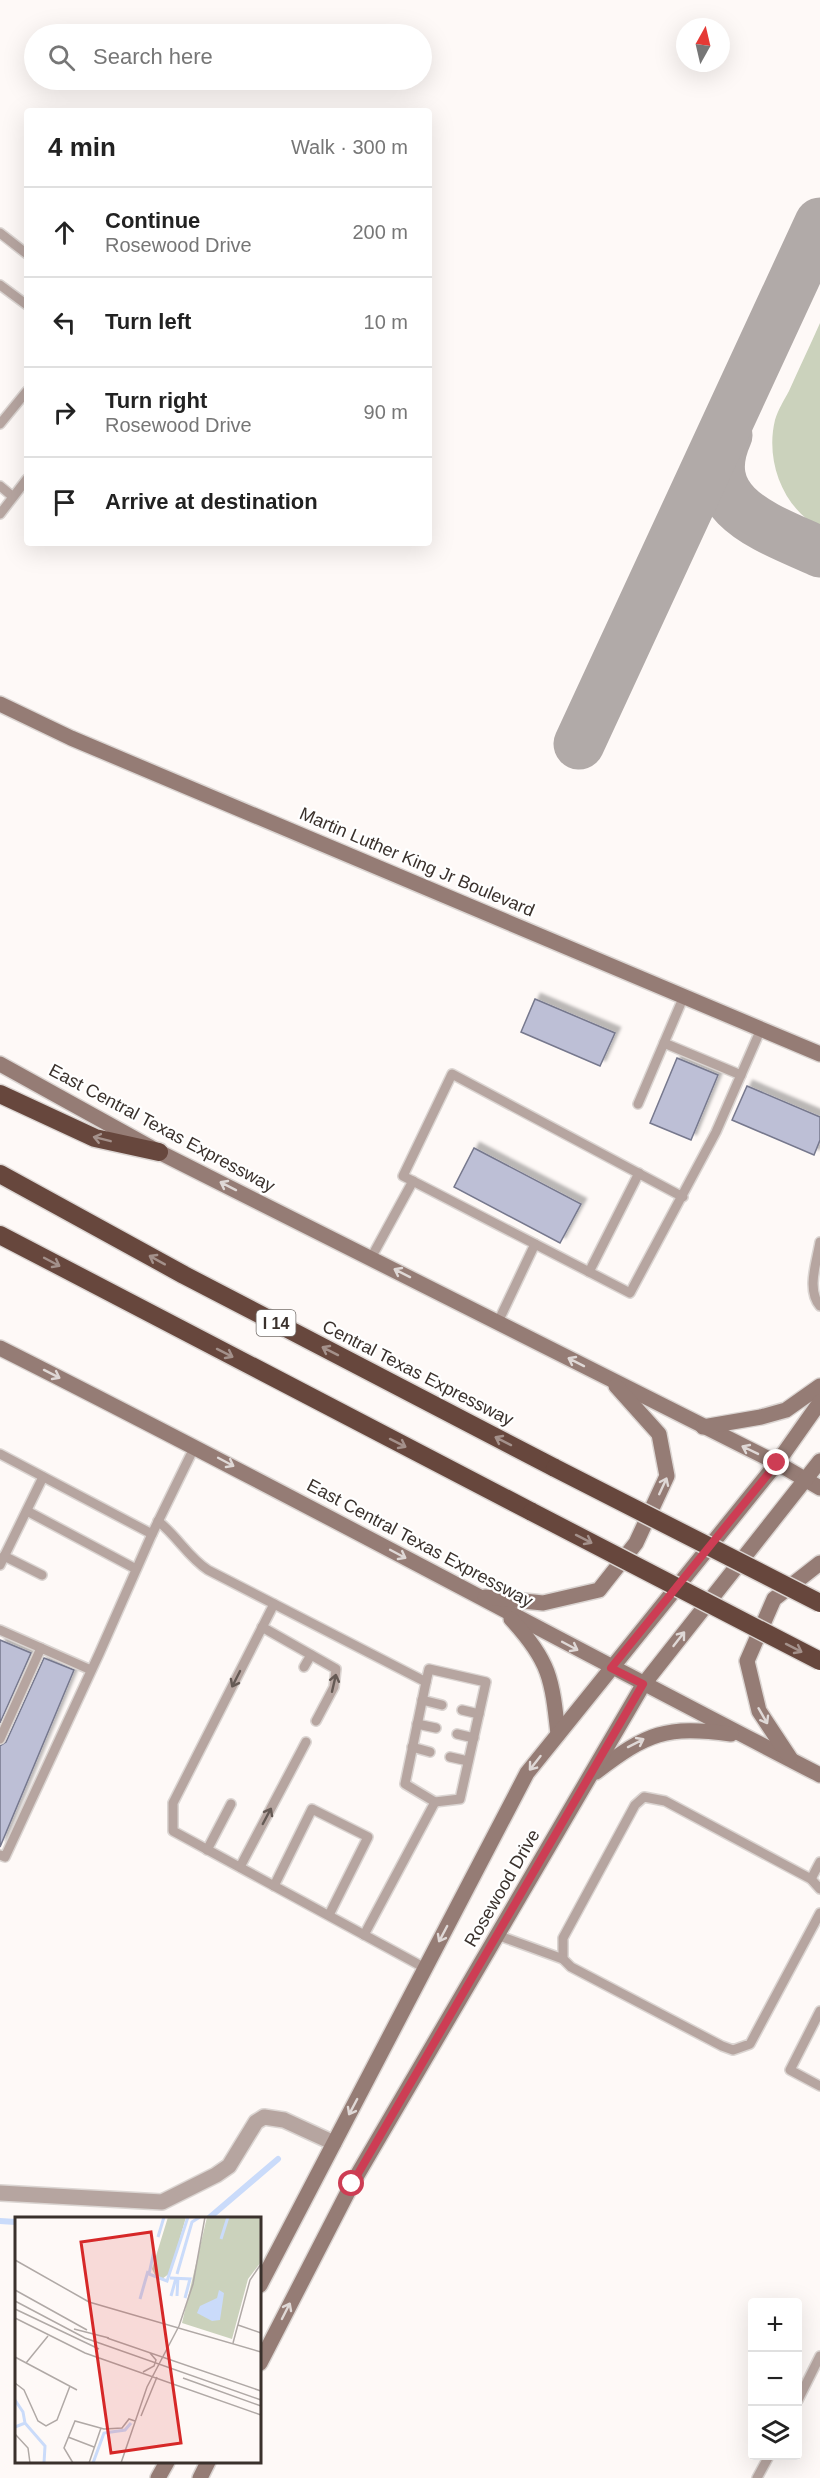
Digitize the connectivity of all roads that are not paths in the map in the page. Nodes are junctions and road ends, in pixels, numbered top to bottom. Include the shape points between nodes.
1 (0, 233) edge
2 (24, 252) edge
3 (0, 285) edge
4 (24, 303) edge
5 (24, 395) edge
6 (0, 424) edge
7 (24, 482) edge
8 (0, 486) edge
9 (12, 496) junction
10 (0, 514) edge
11 (0, 704) edge
12 (684, 996) junction
13 (761, 1029) junction
14 (664, 1043) junction
15 (820, 1054) edge
16 (0, 1064) edge
17 (741, 1075) junction
18 (0, 1094) edge
19 (638, 1104) dead end
20 (159, 1152) junction
21 (639, 1173) junction
22 (0, 1174) edge
23 (413, 1181) junction
24 (683, 1197) junction
25 (0, 1235) edge
26 (820, 1242) edge
27 (535, 1244) junction
28 (371, 1258) junction
29 (589, 1272) junction
30 (820, 1306) edge
31 (498, 1322) junction
32 (0, 1348) edge
33 (609, 1378) junction
34 (820, 1386) edge
35 (820, 1402) edge
36 (703, 1426) junction
37 (195, 1446) junction
38 (0, 1454) edge
39 (820, 1461) edge
40 (777, 1463) junction
41 (43, 1477) junction
42 (805, 1480) junction
43 (820, 1488) edge
44 (27, 1511) junction
45 (158, 1521) junction
46 (152, 1534) junction
47 (2, 1561) edge
48 (820, 1563) edge
49 (136, 1569) junction
50 (42, 1575) dead end
51 (476, 1596) junction
52 (820, 1603) edge
53 (274, 1605) junction
54 (501, 1608) junction
55 (262, 1627) junction
56 (0, 1630) edge
57 (41, 1648) junction
58 (311, 1655) junction
59 (820, 1661) edge
60 (304, 1667) dead end
61 (611, 1668) junction
62 (92, 1670) junction
63 (426, 1682) junction
64 (643, 1684) junction
65 (422, 1700) junction
66 (442, 1705) dead end
67 (462, 1710) dead end
68 (479, 1714) junction
69 (316, 1721) dead end
70 (417, 1724) junction
71 (436, 1728) dead end
72 (457, 1734) dead end
73 (558, 1734) junction
74 (743, 1735) junction
75 (474, 1738) junction
76 (0, 1739) edge
77 (306, 1742) dead end
78 (412, 1747) junction
79 (430, 1752) dead end
80 (450, 1757) dead end
81 (791, 1760) junction
82 (468, 1761) junction
83 (820, 1775) edge
84 (589, 1778) junction
85 (435, 1802) junction
86 (231, 1804) dead end
87 (207, 1850) junction
88 (2, 1856) edge
89 (820, 1862) edge
90 (240, 1867) junction
91 (0, 1868) edge
92 (811, 1879) junction
93 (274, 1886) junction
94 (820, 1889) edge
95 (820, 1913) edge
96 (328, 1915) junction
97 (364, 1935) junction
98 (497, 1935) junction
99 (563, 1959) junction
100 (425, 1968) junction
101 (820, 2011) edge
102 (820, 2086) edge
103 (334, 2143) junction
104 (0, 2193) edge
105 (261, 2283) edge
106 (820, 2356) edge
107 (261, 2361) edge
108 (802, 2392) edge
109 (767, 2460) edge
110 (166, 2463) edge
111 (208, 2463) edge
112 (159, 2478) edge
113 (200, 2478) edge
114 (757, 2478) edge

1 - 2 lane
3 - 4 lane
5 - 6 lane
7 - 9 lane
8 - 9 lane
9 - 10 lane
11 - 12 main road, Martin Luther King Jr Boulevard via 71,738
12 - 13 main road, Martin Luther King Jr Boulevard
12 - 14 lane
13 - 15 main road, Martin Luther King Jr Boulevard
13 - 17 lane
14 - 17 lane
14 - 19 lane
16 - 20 main road, East Central Texas Expressway
17 - 24 lane
20 -> 18 highway via 95,1138
28 -> 20 main road, East Central Texas Expressway
21 - 23 lane via 452,1074 403,1176
21 - 24 lane
21 - 29 lane
52 -> 22 highway, Central Texas Expressway / I 14, bridge via 184,1275
23 - 27 lane
23 - 28 lane
24 - 29 lane via 630,1293
25 -> 59 highway, bridge
26 - 30 lane via 813,1284 813,1298
27 - 29 lane
27 - 31 lane
31 -> 28 main road, East Central Texas Expressway
33 -> 31 main road, East Central Texas Expressway
32 -> 37 main road, East Central Texas Expressway
33 - 36 main road, East Central Texas Expressway
51 -> 33 main road via 543,1603 599,1590 636,1543 667,1476 659,1434
34 - 36 main road via 786,1410
35 - 40 main road, Rosewood Drive
40 -> 36 main road, East Central Texas Expressway
37 - 45 lane
37 -> 51 main road, East Central Texas Expressway
38 - 41 lane
39 - 42 main road, Rosewood Drive
40 - 42 main road, East Central Texas Expressway
40 - 61 main road, Rosewood Drive
41 - 44 lane
41 - 46 lane
42 - 43 main road, East Central Texas Expressway
64 -> 42 main road, Rosewood Drive
44 - 47 lane
44 - 49 lane
45 - 46 lane
45 - 53 lane via 174,1533 197,1563
46 - 49 lane
47 - 50 lane
48 -> 81 main road via 774,1599 747,1661 759,1711
49 - 62 lane
51 - 54 main road, East Central Texas Expressway
53 - 55 lane
53 - 63 lane
54 -> 61 main road, East Central Texas Expressway
54 - 73 main road via 533,1642 546,1665
55 - 58 lane
55 -> 87 lane via 173,1803 173,1831
56 - 57 lane
57 - 62 lane
57 - 76 lane
58 - 60 lane
69 -> 58 lane via 334,1687 336,1669
61 - 64 main road, East Central Texas Expressway
61 - 73 main road, Rosewood Drive
62 - 88 lane
63 - 65 lane
63 - 68 lane via 429,1669 486,1682
64 - 74 main road, East Central Texas Expressway
64 - 84 main road, Rosewood Drive
65 - 66 lane
65 - 70 lane
67 - 68 lane
68 - 75 lane
70 - 71 lane
70 - 78 lane
72 - 75 lane
73 -> 100 main road, Rosewood Drive via 527,1773
74 - 81 main road, East Central Texas Expressway
84 -> 74 main road via 648,1737 692,1729
75 - 82 lane
90 -> 77 lane
78 - 79 lane
78 - 85 lane via 405,1784
80 - 82 lane
81 - 83 main road, East Central Texas Expressway
82 - 85 lane via 460,1799
84 - 98 main road, Rosewood Drive
85 - 97 lane
86 - 87 lane
87 - 90 lane
88 - 91 lane
89 - 92 lane
90 - 93 lane
92 - 94 lane
92 - 99 lane via 664,1801 644,1797 635,1804 563,1938
93 - 96 lane
93 - 96 lane via 312,1809 368,1837
95 - 99 lane via 750,2044 733,2050 571,1967
96 - 97 lane
97 - 100 lane
98 - 99 lane
107 -> 98 main road, Rosewood Drive via 352,2184
100 -> 103 main road, Rosewood Drive
101 - 102 lane via 790,2070
103 - 104 street via 284,2120 264,2117 256,2122 229,2166 162,2202
103 - 105 main road, Rosewood Drive
106 - 108 lane
109 - 114 lane
110 - 112 main road
111 - 113 main road

